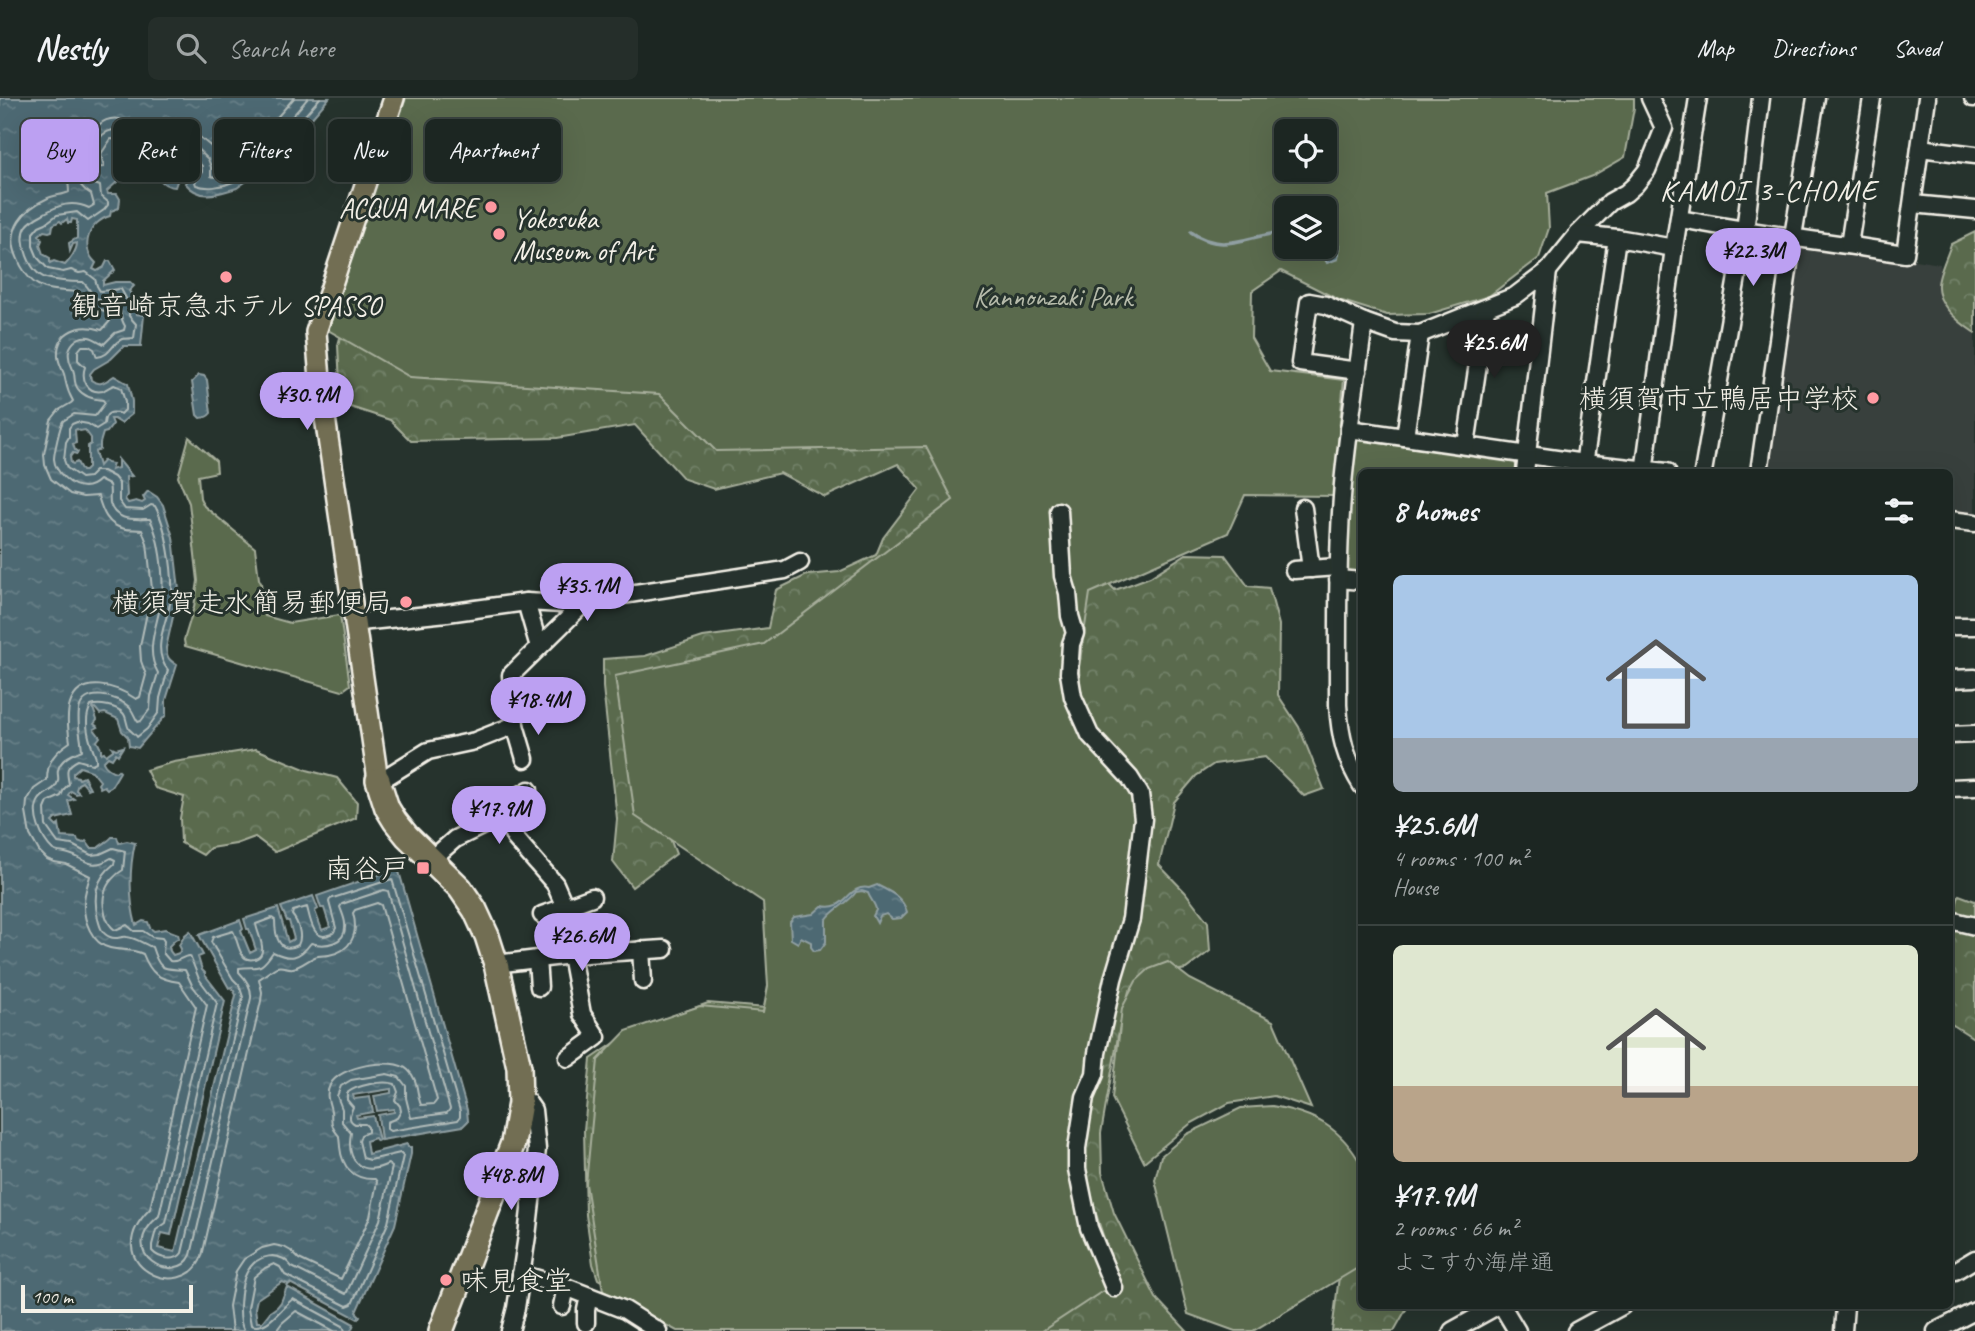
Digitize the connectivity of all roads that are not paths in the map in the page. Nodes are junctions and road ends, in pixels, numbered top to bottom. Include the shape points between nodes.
1 (394, 98) edge
2 (1650, 98) edge
3 (1698, 98) edge
4 (1760, 98) edge
5 (1816, 98) edge
6 (1872, 98) edge
7 (1927, 98) edge
8 (1920, 148) junction
9 (1975, 155) edge
10 (1913, 204) junction
11 (1975, 211) edge
12 (1680, 219) junction
13 (1745, 231) junction
14 (1578, 234) junction
15 (1793, 236) junction
16 (1617, 238) junction
17 (1849, 245) junction
18 (1674, 248) junction
19 (1548, 271) junction
20 (1486, 309) junction
21 (1364, 322) junction
22 (1420, 334) junction
23 (1358, 371) junction
24 (1349, 429) junction
25 (1405, 437) junction
26 (1465, 445) junction
27 (1527, 453) junction
28 (1584, 468) edge
29 (1525, 469) edge
30 (1604, 469) edge
31 (1644, 469) edge
32 (1704, 469) edge
33 (1759, 469) edge
34 (1303, 508) dead end
35 (1059, 511) dead end
36 (1953, 520) edge
37 (1975, 523) edge
38 (800, 562) dead end
39 (1311, 569) junction
40 (1294, 570) dead end
41 (1338, 573) junction
42 (1358, 580) edge
43 (526, 602) junction
44 (582, 605) junction
45 (360, 622) dead end
46 (1953, 626) edge
47 (1975, 626) edge
48 (539, 647) junction
49 (1953, 678) edge
50 (1975, 678) edge
51 (515, 725) junction
52 (1953, 734) edge
53 (1975, 734) edge
54 (525, 760) dead end
55 (1358, 778) edge
56 (378, 780) junction
57 (1975, 787) edge
58 (1953, 788) edge
59 (529, 790) dead end
60 (504, 815) junction
61 (432, 859) junction
62 (592, 897) dead end
63 (565, 907) junction
64 (542, 915) dead end
65 (1953, 921) edge
66 (1975, 926) edge
67 (664, 949) dead end
68 (641, 950) junction
69 (570, 955) junction
70 (537, 958) junction
71 (496, 964) junction
72 (643, 981) dead end
73 (539, 987) dead end
74 (568, 1058) dead end
75 (520, 1091) junction
76 (513, 1143) junction
77 (537, 1149) junction
78 (1975, 1259) edge
79 (1953, 1271) edge
80 (521, 1275) junction
81 (566, 1287) junction
82 (1114, 1288) dead end
83 (589, 1296) junction
84 (562, 1306) dead end
85 (1492, 1309) edge
86 (1504, 1309) edge
87 (1616, 1309) edge
88 (1845, 1309) edge
89 (1970, 1313) edge
90 (586, 1323) dead end
91 (444, 1330) edge
92 (510, 1331) edge
93 (659, 1331) edge
94 (1452, 1331) edge
95 (1517, 1331) edge
96 (1576, 1331) edge
97 (1843, 1331) edge
98 (1936, 1331) edge
99 (1974, 1331) edge

1 - 56 main road via 316,332
2 - 14 street via 1664,128 1647,170
3 - 12 street
4 - 13 street
5 - 15 street
6 - 17 street
7 - 8 street
8 - 9 street
8 - 10 street
10 - 11 street
10 - 17 street via 1905,254
12 - 13 street
12 - 18 street
13 - 15 street
13 - 32 street
14 - 16 street
14 - 19 street
15 - 17 street
15 - 33 street
16 - 18 street
16 - 28 street
18 - 31 street
19 - 20 street via 1515,296
19 - 27 street
20 - 22 street
20 - 26 street
21 - 22 street via 1395,333
21 - 23 street
21 - 23 street via 1309,302 1300,363
22 - 25 street
23 - 24 street
24 - 25 street
24 - 41 street
25 - 26 street
26 - 27 street
27 - 28 street
27 - 29 street
28 - 30 street
34 - 39 street
35 - 82 street via 1063,576 1075,633 1069,673 1073,697 1090,735 1140,794 1143,819 1131,919 1113,979 1095,1074 1085,1097 1077,1148 1089,1228
36 - 37 street
38 - 44 street via 785,570
39 - 40 street
39 - 41 street
41 - 42 street
41 - 55 street via 1339,726 1344,752
43 - 44 street
43 - 45 street
43 - 48 street
44 - 48 street
46 - 47 street
48 - 51 street via 511,675
49 - 50 street
51 - 54 street
51 - 56 street via 475,741 428,751
52 - 53 street
56 - 61 highway via 395,821
57 - 58 street
59 - 60 street via 505,804
60 - 61 street via 455,839
60 - 63 street via 515,838 555,884
61 - 71 highway via 475,910
62 - 63 street
63 - 64 street
65 - 66 street
67 - 68 street
68 - 69 street
68 - 72 street
69 - 70 street
69 - 74 street via 582,1014 597,1037
70 - 71 street
70 - 73 street
71 - 75 highway
75 - 76 highway
75 - 77 street via 533,1110
76 - 77 street
76 - 91 highway
77 - 80 street
78 - 79 street
80 - 81 street
80 - 92 street
81 - 83 street
81 - 84 street
83 - 90 street
83 - 93 street via 625,1310
85 - 94 street
86 - 95 street
87 - 96 street
88 - 97 street
89 - 98 street
89 - 99 street

